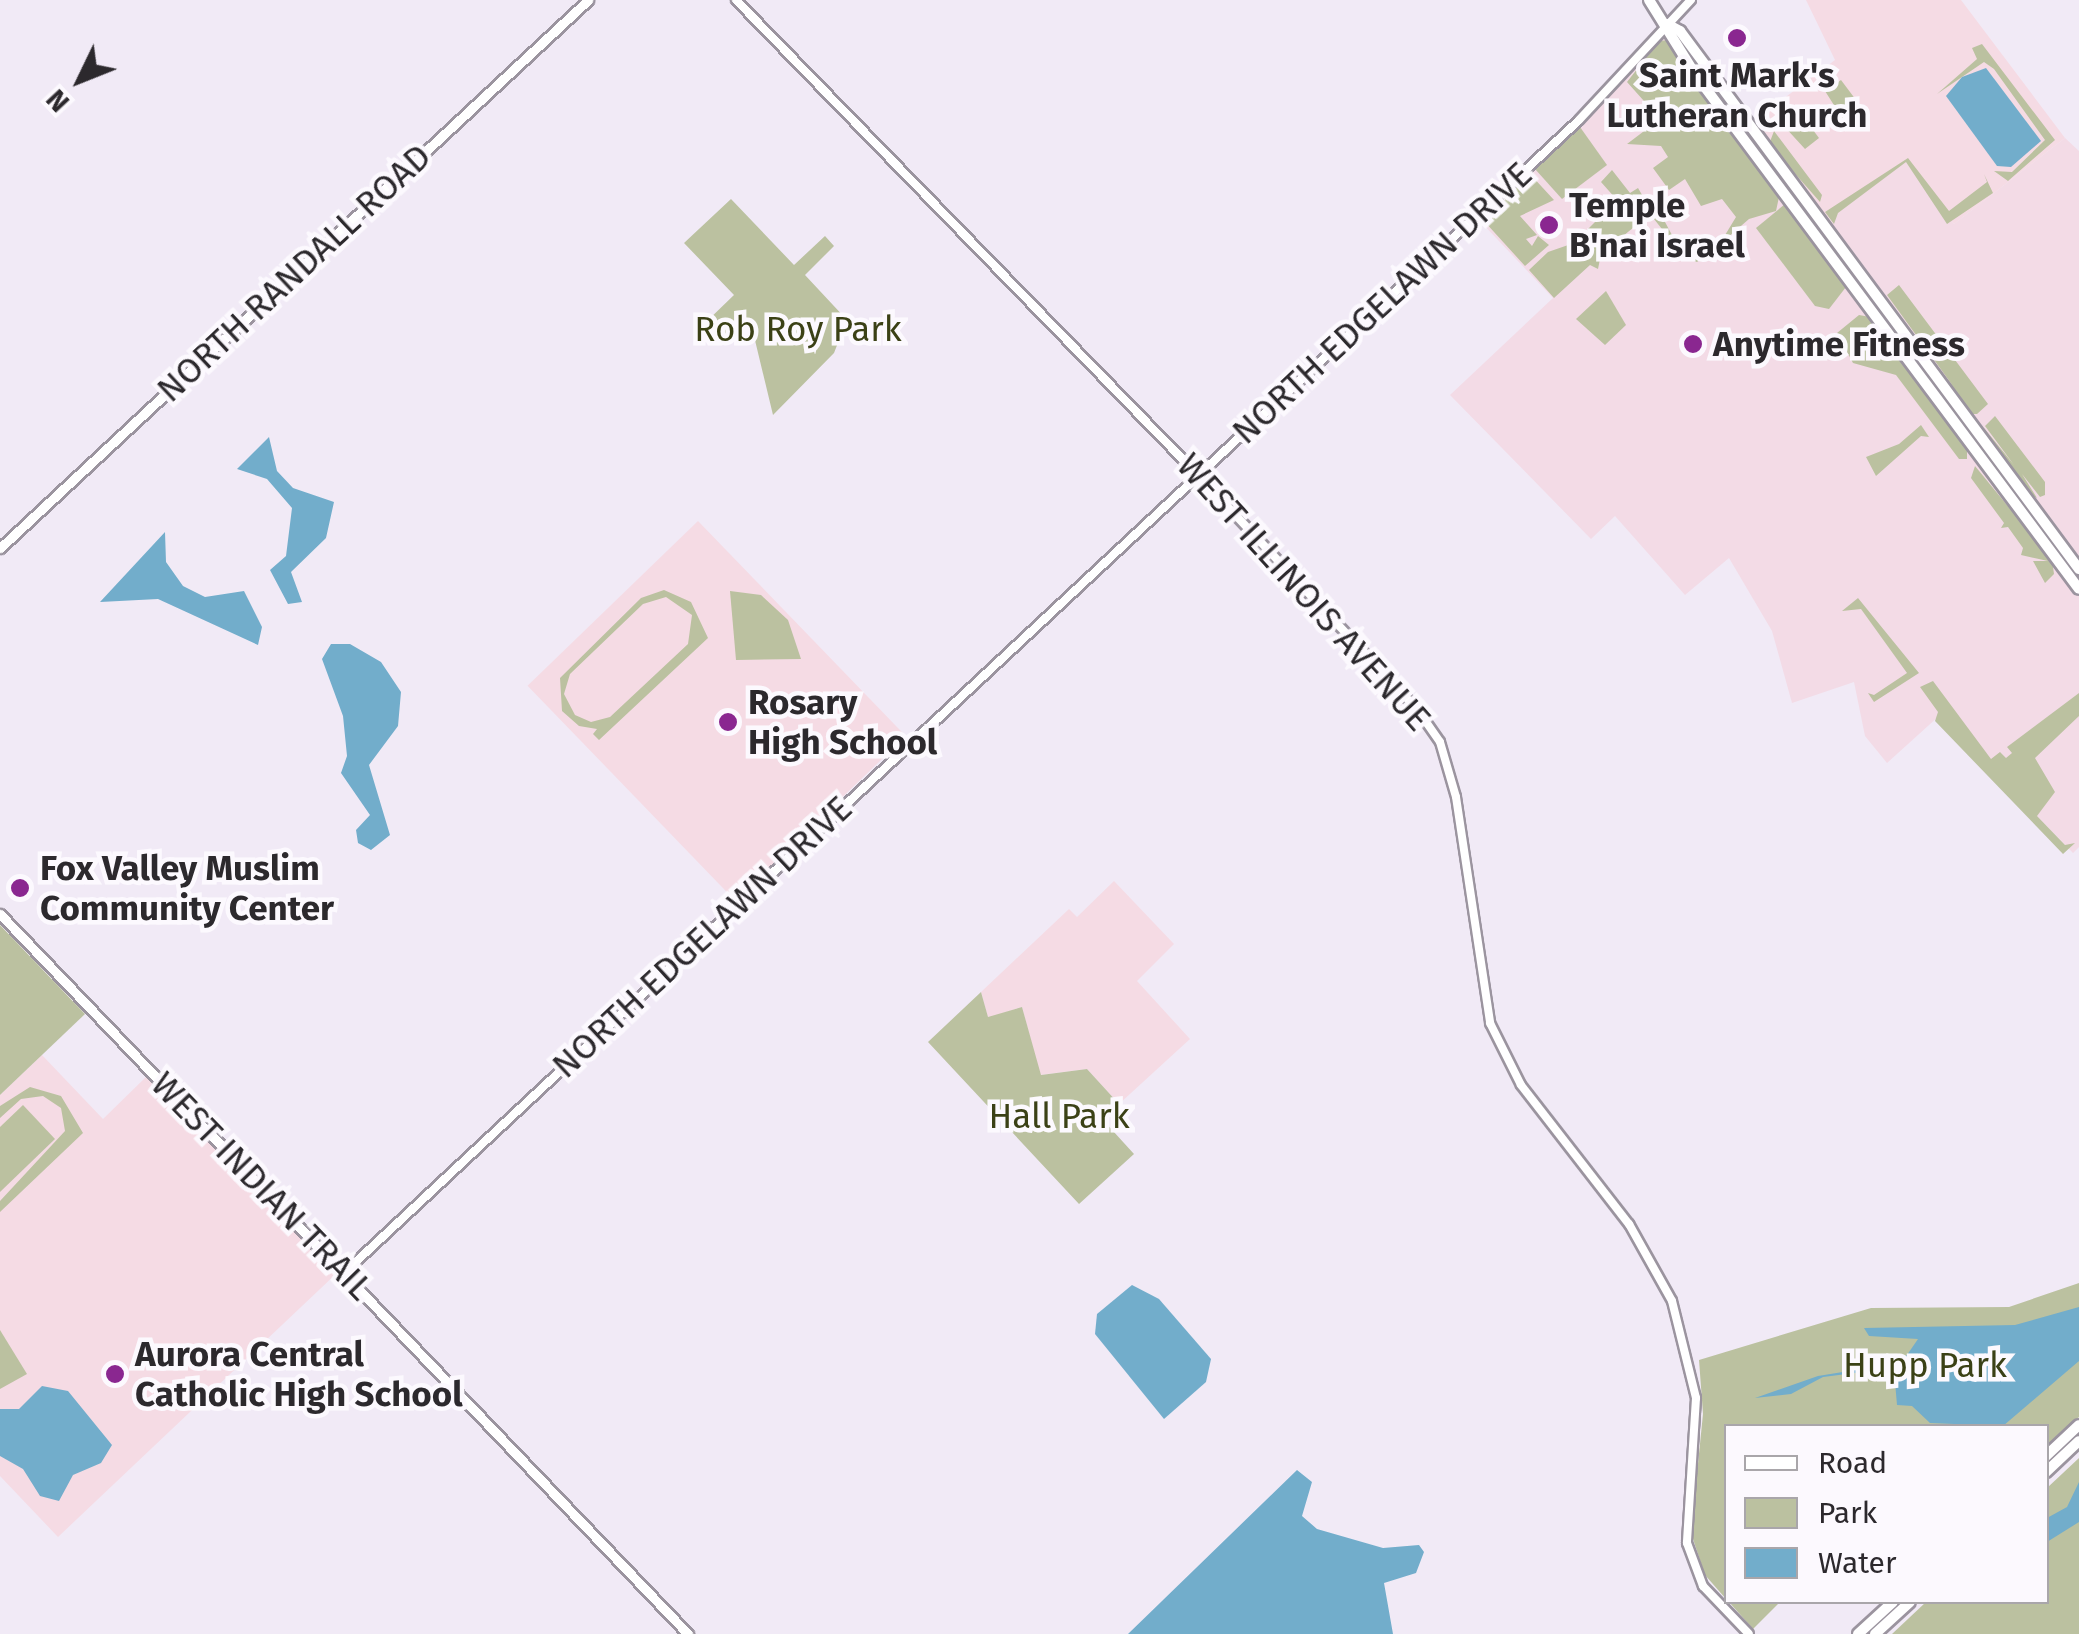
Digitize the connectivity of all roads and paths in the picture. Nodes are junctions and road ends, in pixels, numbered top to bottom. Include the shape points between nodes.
1 (588, 0) edge
2 (736, 0) edge
3 (1649, 0) edge
4 (1690, 0) edge
5 (1666, 23) junction
6 (1730, 123) junction
7 (1754, 133) junction
8 (1922, 381) junction
9 (1972, 426) junction
10 (1198, 474) junction
11 (0, 548) edge
12 (2079, 570) edge
13 (2079, 589) edge
14 (0, 914) edge
15 (345, 1272) junction
16 (2079, 1425) edge
17 (2079, 1441) edge
18 (2049, 1453) edge
19 (2049, 1469) edge
20 (1890, 1604) edge
21 (1908, 1604) edge
22 (688, 1634) edge
23 (1748, 1634) edge
24 (1858, 1634) edge
25 (1876, 1634) edge

1 - 11 main road, NORTH RANDALL ROAD
2 - 10 street, WEST ILLINOIS AVENUE
3 - 5 main road
4 - 5 street, NORTH EDGELAWN DRIVE
5 - 6 main road
5 - 7 main road via 1680,31
5 - 10 street, NORTH EDGELAWN DRIVE via 1586,114
6 - 7 main road
6 - 8 main road
7 - 9 main road
8 - 9 main road
8 - 13 main road
9 - 12 main road
10 - 15 street, NORTH EDGELAWN DRIVE
10 - 23 street, WEST ILLINOIS AVENUE via 1418,709 1440,742 1456,797 1490,1023 1522,1085 1629,1224 1672,1300 1696,1398 1686,1544 1703,1586
14 - 15 main road, WEST INDIAN TRAIL
15 - 22 main road, WEST INDIAN TRAIL
16 - 18 main road
17 - 19 main road
20 - 24 main road
21 - 25 main road

